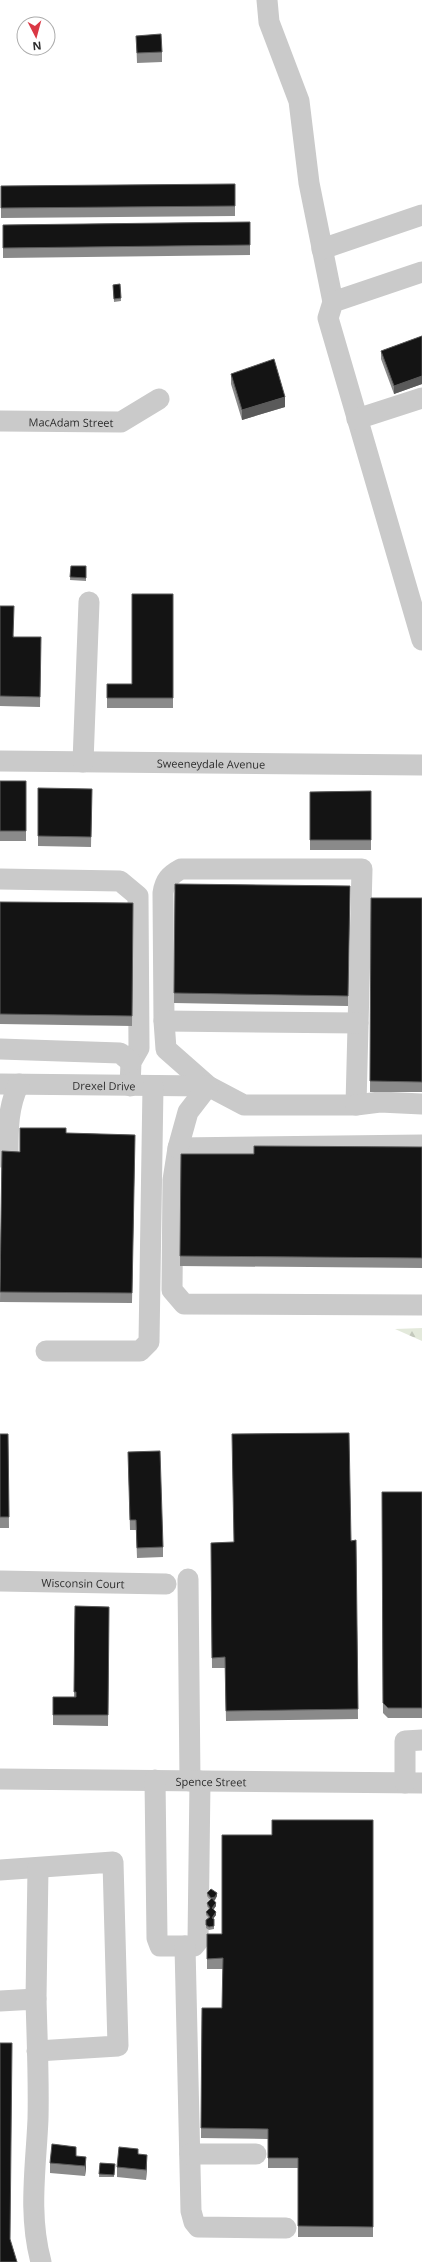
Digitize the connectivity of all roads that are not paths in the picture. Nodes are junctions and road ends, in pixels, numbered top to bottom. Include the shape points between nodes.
1 (267, 0) edge
2 (422, 215) edge
3 (322, 249) junction
4 (422, 272) edge
5 (333, 302) junction
6 (422, 398) edge
7 (159, 399) dead end
8 (357, 419) junction
9 (0, 421) edge
10 (415, 588) edge
11 (89, 602) dead end
12 (422, 640) edge
13 (0, 761) edge
14 (83, 762) junction
15 (420, 763) edge
16 (0, 879) edge
17 (164, 1021) junction
18 (358, 1023) junction
19 (0, 1049) edge
20 (135, 1055) junction
21 (9, 1084) edge
22 (130, 1086) junction
23 (153, 1086) junction
24 (208, 1086) junction
25 (422, 1104) edge
26 (356, 1105) junction
27 (422, 1145) edge
28 (178, 1148) junction
29 (0, 1157) edge
30 (422, 1304) edge
31 (46, 1351) dead end
32 (188, 1579) dead end
33 (0, 1581) edge
34 (166, 1584) dead end
35 (422, 1740) edge
36 (0, 1779) edge
37 (155, 1780) junction
38 (195, 1781) junction
39 (413, 1783) edge
40 (38, 1868) junction
41 (0, 1870) edge
42 (185, 1946) junction
43 (36, 1999) junction
44 (0, 2001) edge
45 (37, 2051) junction
46 (190, 2154) junction
47 (256, 2154) dead end
48 (286, 2228) dead end
49 (41, 2262) edge

1 - 3 street via 269,22 299,101 309,183
2 - 3 street
3 - 5 street
4 - 5 street
5 - 8 street via 328,318
6 - 8 street
7 - 9 street, MacAdam Street via 121,422
8 - 10 street
10 - 12 street
11 - 14 street
13 - 14 street, Sweeneydale Avenue
14 - 15 street, Sweeneydale Avenue
16 - 20 street via 120,881 138,896
17 - 18 street
17 - 18 street via 163,893 165,882 172,874 181,869 362,869
17 - 24 street via 166,1049
18 - 26 street
19 - 20 street
20 - 22 street
21 - 22 street, Drexel Drive
21 - 29 street via 12,1098 8,1125 8,1153
22 - 23 street, Drexel Drive
23 - 24 street, Drexel Drive
23 - 31 street via 149,1342 140,1351
24 - 26 street via 244,1105
24 - 28 street via 188,1112
25 - 26 street via 380,1102
27 - 28 street
28 - 30 street via 173,1180 172,1290 184,1304
32 - 38 street
33 - 34 street, Wisconsin Court
35 - 39 street via 405,1741
36 - 37 street, Spence Street
37 - 38 street, Spence Street
37 - 42 street via 157,1938 160,1946
38 - 39 street, Spence Street
38 - 42 street via 198,1941 194,1946
40 - 41 street
40 - 43 street
40 - 45 street via 113,1862 118,2046
42 - 46 street
43 - 44 street
43 - 45 street
45 - 49 street via 38,2119 32,2200 36,2244
46 - 47 street
46 - 48 street via 191,2211 198,2227

